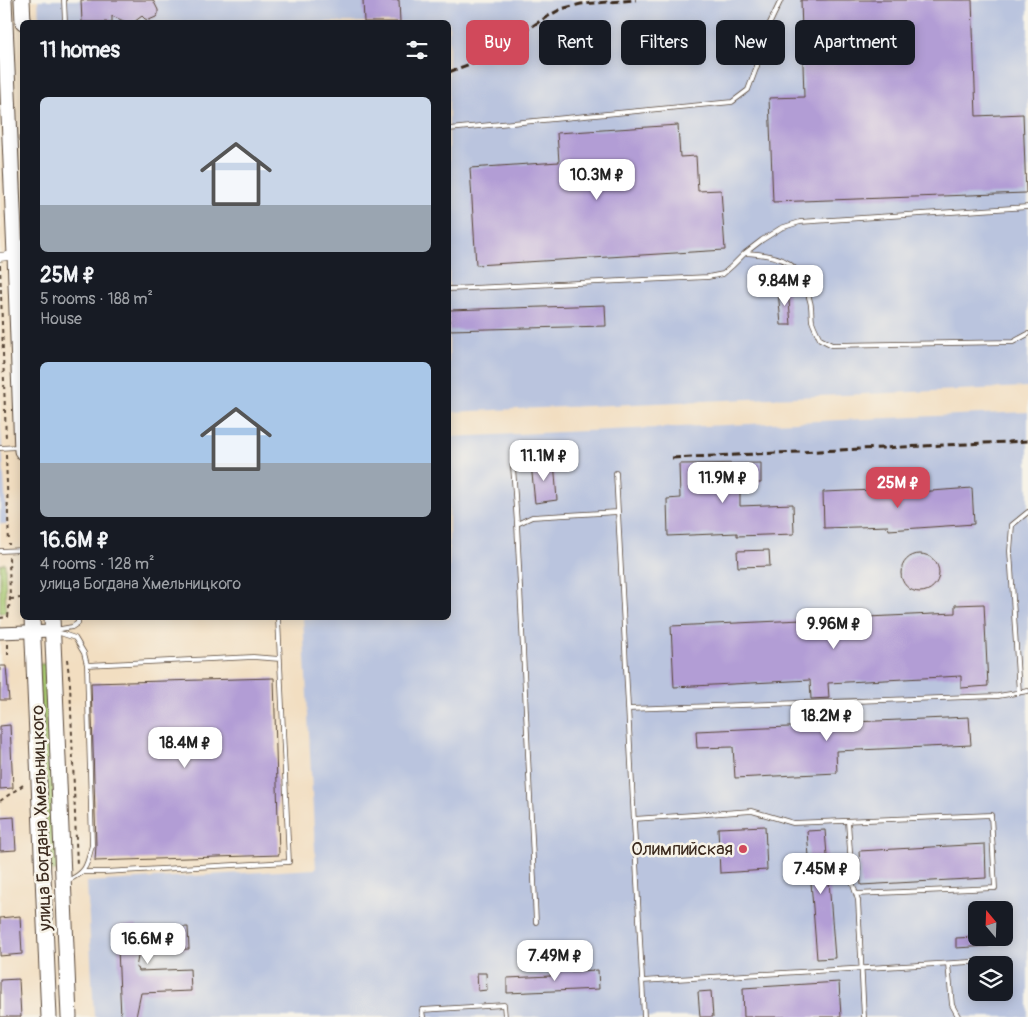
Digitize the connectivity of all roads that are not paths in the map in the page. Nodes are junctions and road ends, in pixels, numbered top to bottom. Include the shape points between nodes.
1 (4, 0) edge
2 (22, 0) edge
3 (64, 0) edge
4 (781, 0) edge
5 (23, 20) edge
6 (65, 20) edge
7 (451, 129) edge
8 (1028, 207) edge
9 (745, 253) junction
10 (16, 255) junction
11 (0, 257) edge
12 (451, 289) edge
13 (1028, 334) edge
14 (20, 383) edge
15 (20, 447) edge
16 (0, 448) edge
17 (513, 466) dead end
18 (616, 473) dead end
19 (618, 512) junction
20 (1028, 512) edge
21 (517, 524) junction
22 (20, 550) edge
23 (0, 551) edge
24 (78, 620) edge
25 (278, 620) edge
26 (52, 624) edge
27 (32, 625) edge
28 (0, 634) edge
29 (280, 659) junction
30 (87, 665) junction
31 (1028, 691) edge
32 (1019, 693) junction
33 (628, 709) junction
34 (634, 819) junction
35 (848, 821) junction
36 (82, 872) junction
37 (43, 883) junction
38 (63, 883) junction
39 (856, 894) junction
40 (536, 922) dead end
41 (968, 963) edge
42 (948, 964) junction
43 (861, 969) junction
44 (642, 981) junction
45 (49, 1017) edge
46 (68, 1017) edge
47 (423, 1017) edge
48 (505, 1017) edge
49 (644, 1017) edge
50 (864, 1017) edge
51 (952, 1017) edge
52 (958, 1017) edge

1 - 10 highway
2 - 5 highway
3 - 6 lane
4 - 7 lane via 768,27 748,90 732,102
8 - 9 lane via 800,222 781,228
9 - 12 lane via 723,274 708,277
9 - 13 lane via 764,254 790,264 803,280 820,339 832,345 1013,342
10 - 11 street
10 - 14 highway
15 - 16 lane
17 - 21 lane
18 - 19 lane
19 - 21 lane via 532,517
19 - 33 lane
20 - 32 lane via 1012,525 1010,551
21 - 40 lane
22 - 23 lane
24 - 26 lane via 78,624 72,627
25 - 29 lane
26 - 27 street
26 - 30 lane via 74,638 84,653
26 - 38 highway, улица Богдана Хмельницкого
27 - 28 street
27 - 37 highway, улица Богдана Хмельницкого
29 - 30 lane via 253,657
29 - 36 lane via 289,862
30 - 36 lane via 92,846
31 - 32 lane
32 - 33 lane
33 - 34 lane
34 - 35 lane via 752,811 793,823
34 - 44 lane
35 - 39 lane via 852,882
35 - 39 lane via 992,815 995,888
36 - 38 lane
37 - 38 highway
37 - 45 highway, улица Богдана Хмельницкого
38 - 46 highway, улица Богдана Хмельницкого
39 - 43 lane
41 - 42 lane
42 - 43 lane
42 - 52 lane via 952,1005
43 - 44 lane
43 - 50 lane
44 - 49 lane
47 - 48 lane via 422,1010 504,1005
51 - 52 lane

